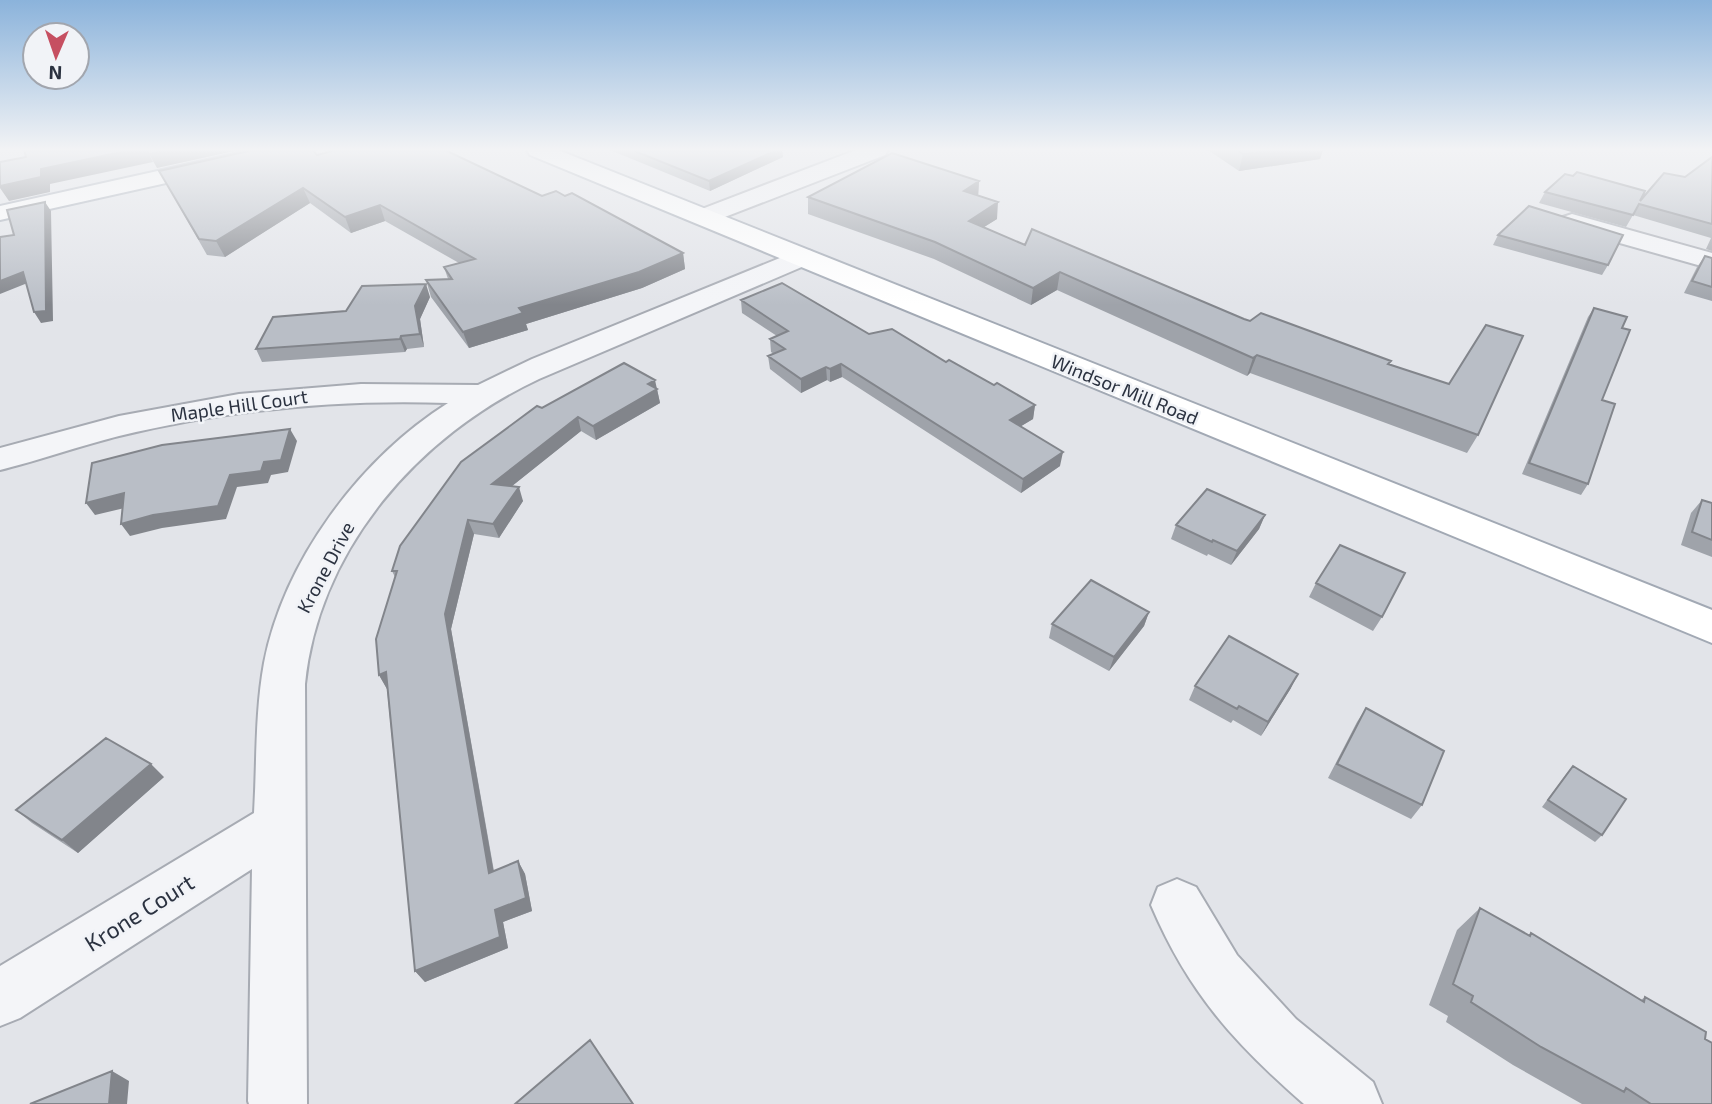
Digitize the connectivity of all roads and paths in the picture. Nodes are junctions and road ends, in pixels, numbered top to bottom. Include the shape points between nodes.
1 (52, 202) edge
2 (665, 202) edge
3 (743, 202) edge
4 (0, 213) edge
5 (1549, 216) edge
6 (703, 217) junction
7 (802, 257) junction
8 (1712, 261) edge
9 (484, 395) junction
10 (0, 459) edge
11 (1712, 627) edge
12 (278, 825) junction
13 (1177, 905) dead end
14 (0, 998) edge
15 (278, 1101) dead end
16 (1351, 1104) edge

1 - 4 main road
2 - 6 main road, Windsor Mill Road
3 - 6 street
5 - 8 street
6 - 7 main road, Windsor Mill Road
7 - 9 street, Krone Drive
7 - 11 main road, Windsor Mill Road
9 - 10 street, Maple Hill Court via 356,392 219,405 88,432
9 - 12 street, Krone Drive via 435,429 383,476 338,534 310,587 292,634 283,693
12 - 14 street, Krone Court
12 - 15 street, Krone Drive
13 - 16 street via 1217,975 1275,1040

